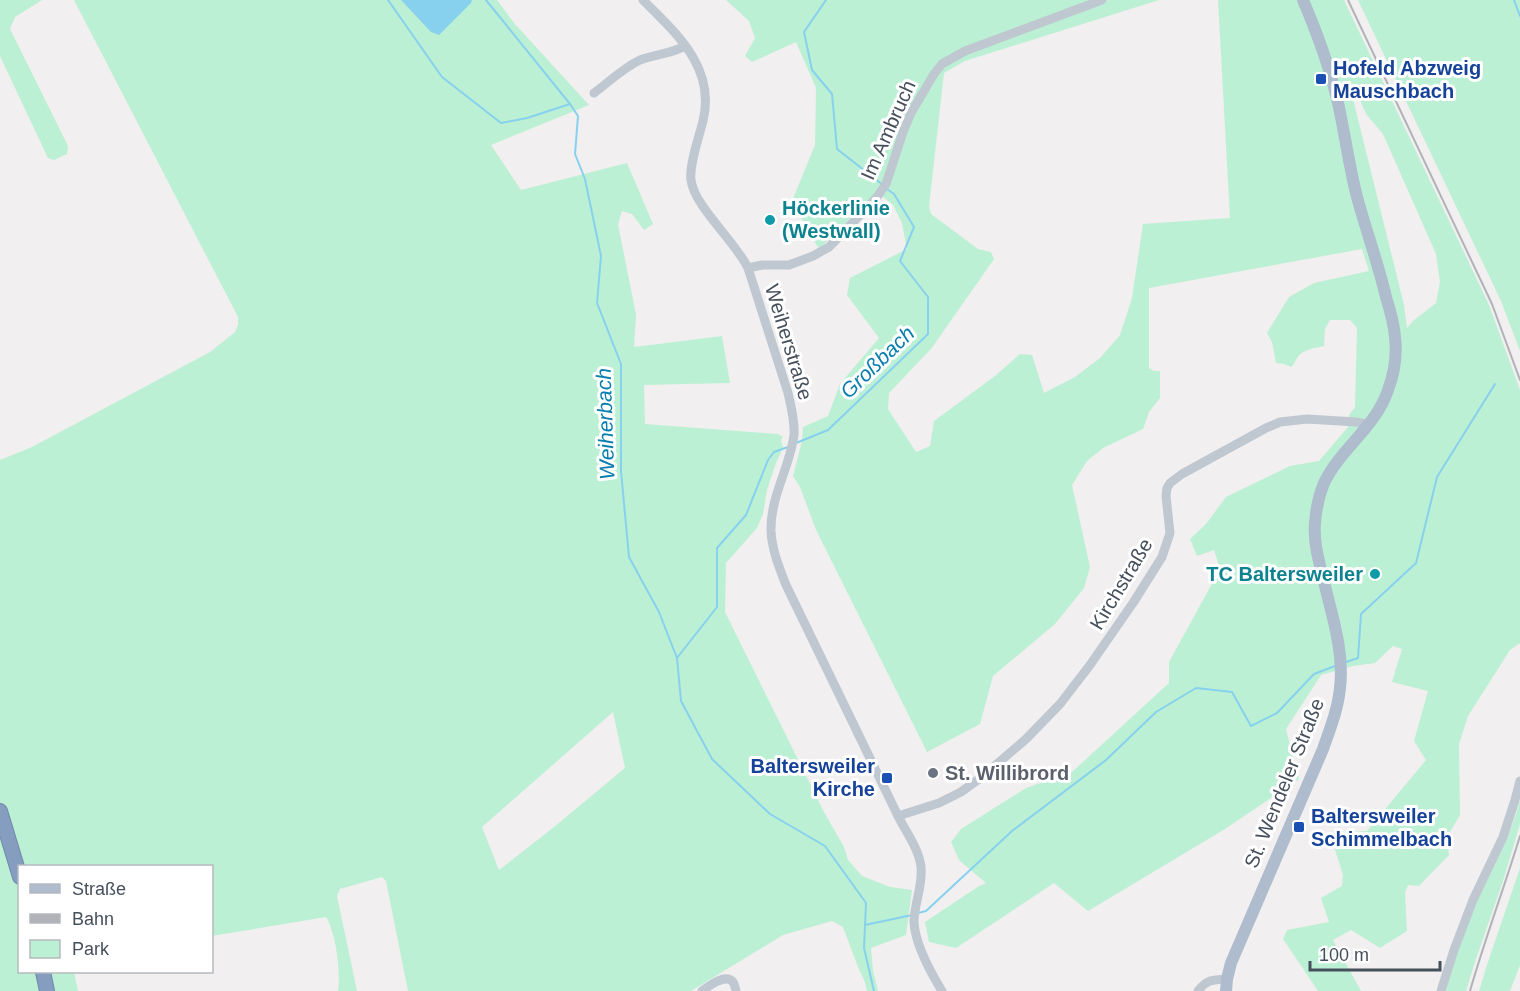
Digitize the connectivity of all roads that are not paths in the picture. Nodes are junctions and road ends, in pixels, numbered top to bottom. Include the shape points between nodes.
1 (643, 0) edge
2 (1102, 0) edge
3 (1303, 0) edge
4 (685, 46) junction
5 (594, 93) dead end
6 (748, 268) junction
7 (1368, 426) junction
8 (1520, 782) edge
9 (0, 811) edge
10 (898, 816) junction
11 (18, 870) edge
12 (43, 973) edge
13 (1227, 985) edge
14 (47, 991) edge
15 (702, 991) edge
16 (736, 991) edge
17 (942, 991) edge
18 (1198, 991) edge
19 (1442, 991) edge

1 - 4 street, Weiherstraße
2 - 6 street, Im Ambruch via 965,51 942,64 911,113 886,184 829,247 789,265
3 - 7 main road, St. Wendeler Straße via 1337,101 1395,336 1388,391
4 - 5 street via 639,61
4 - 6 street, Weiherstraße via 696,62 705,92 705,114 690,179 694,193
6 - 10 street, Weiherstraße via 792,410 794,435 772,514 777,561
7 - 10 street, Kirchstraße via 1307,419 1280,422 1170,483 1166,496 1170,534 1162,557 1060,704 1026,739 961,792
7 - 13 main road, St. Wendeler Straße via 1323,485 1315,524 1317,552 1341,661 1333,723 1231,963
8 - 19 street via 1503,837 1473,900
9 - 11 highway
10 - 17 street, Weiherstraße via 921,866 916,936
12 - 14 highway
13 - 18 street via 1212,980
15 - 16 street via 728,979

